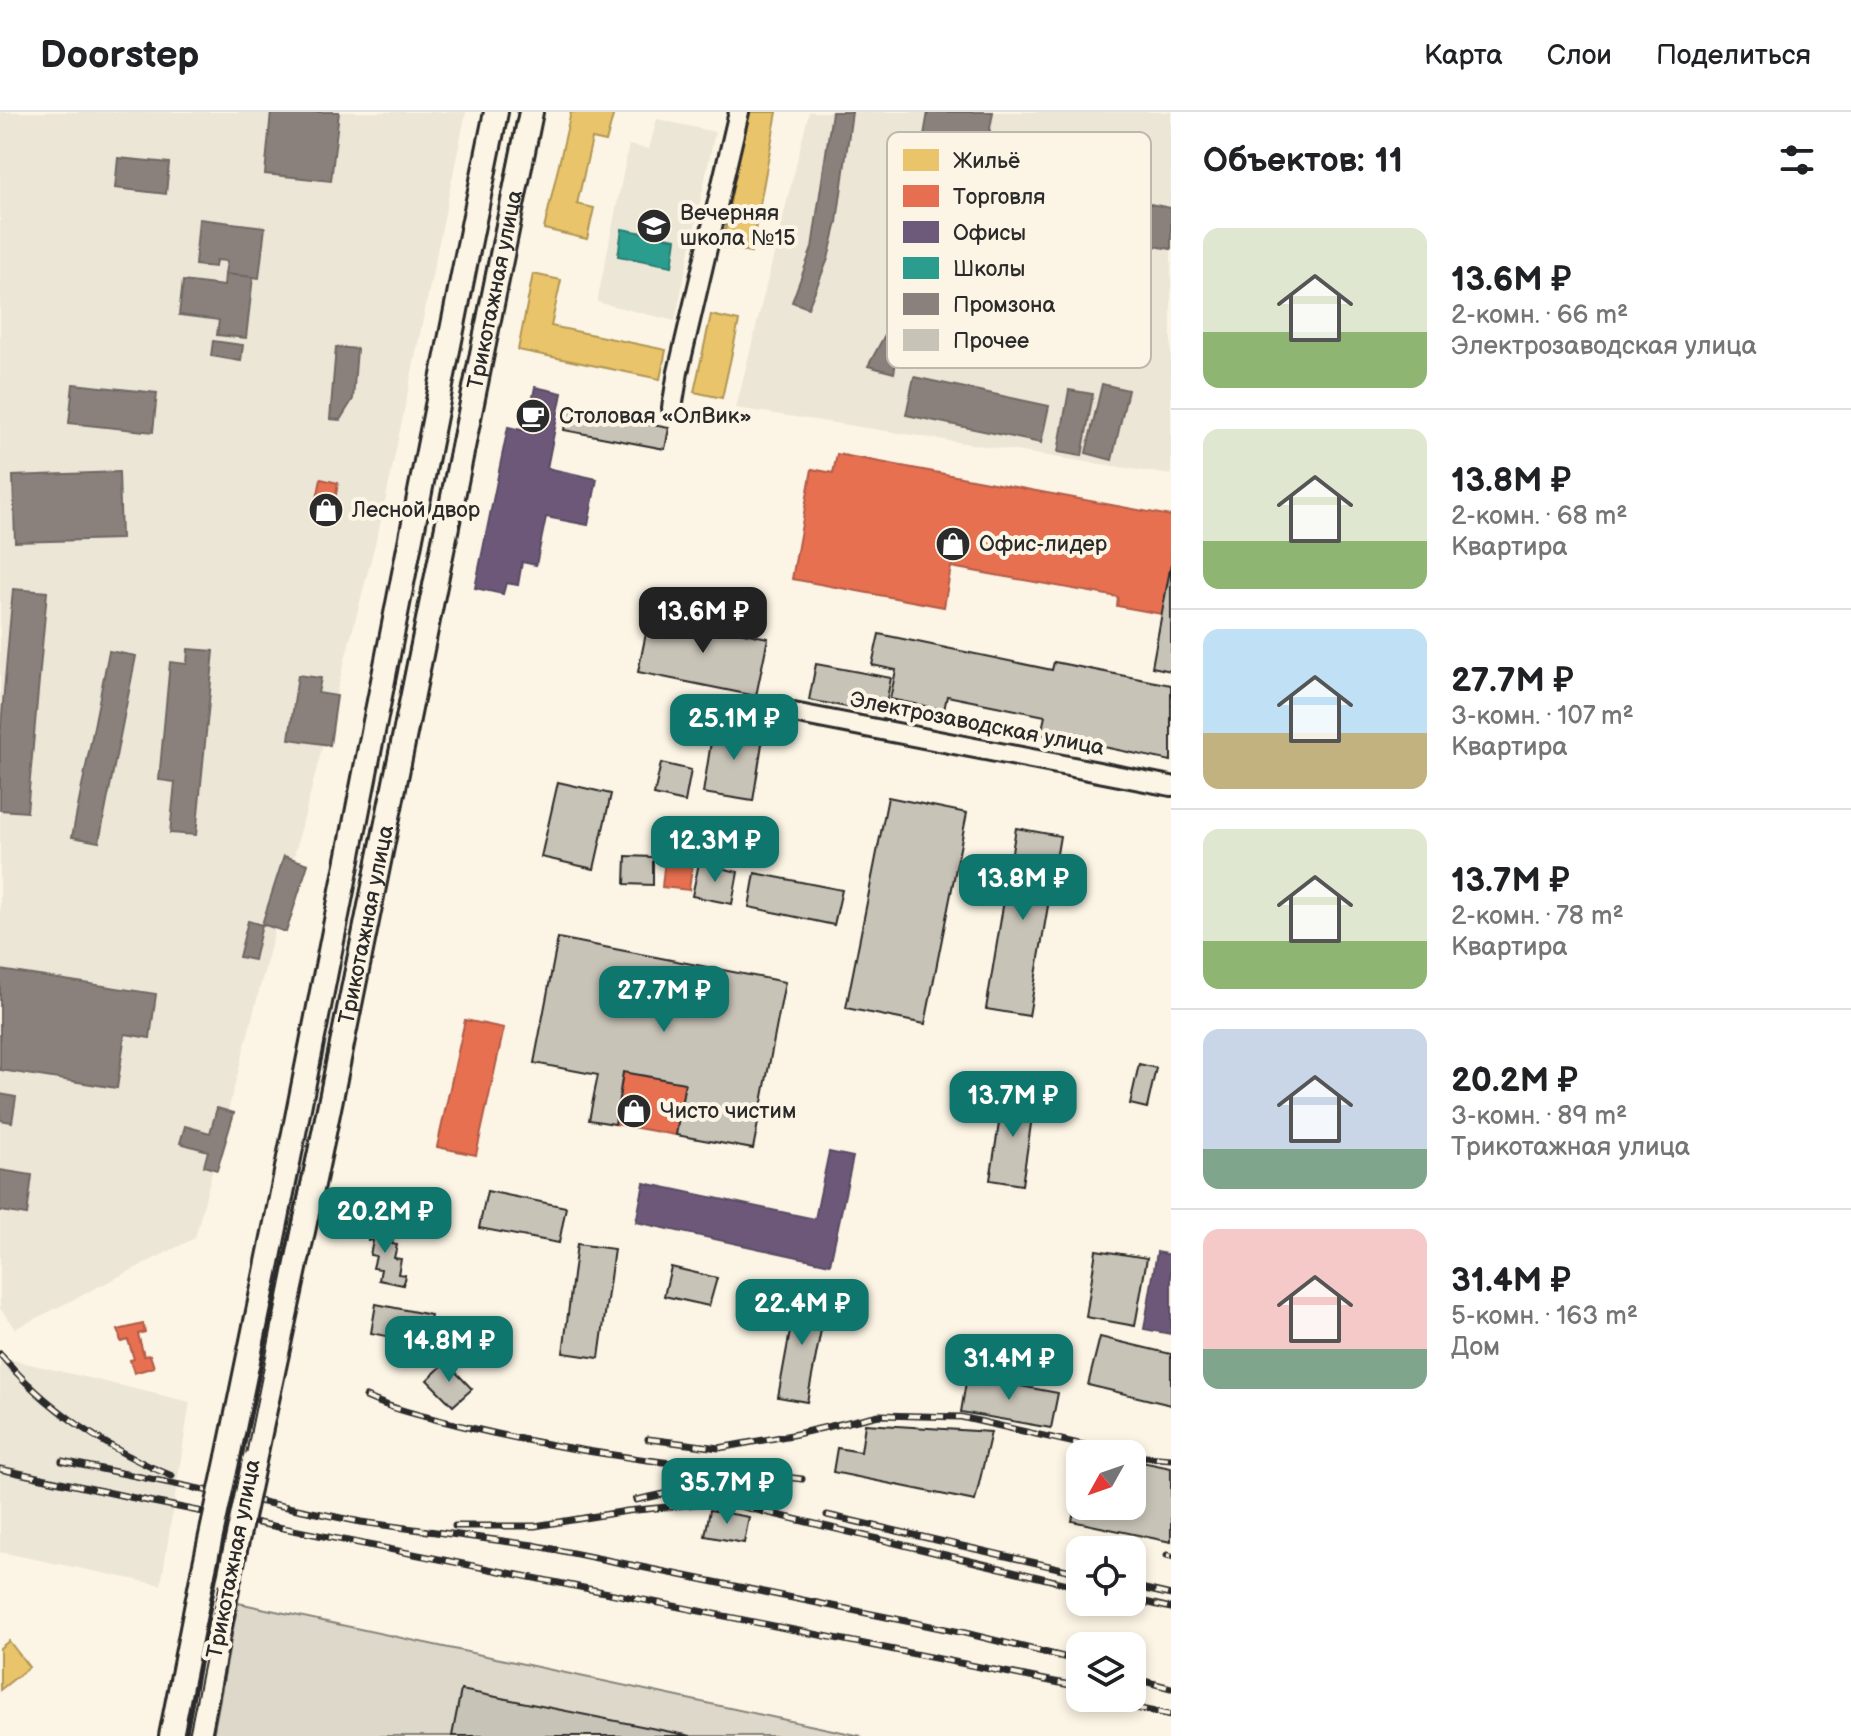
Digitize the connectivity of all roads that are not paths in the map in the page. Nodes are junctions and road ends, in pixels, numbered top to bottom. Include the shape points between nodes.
1 (496, 112) edge
2 (531, 112) edge
3 (739, 112) edge
4 (672, 408) dead end
5 (773, 709) dead end
6 (1171, 786) edge
7 (171, 1736) edge
8 (199, 1736) edge

1 - 7 main road, Трикотажная улица, bridge via 292,1152
2 - 8 main road, Трикотажная улица, bridge
3 - 4 street
5 - 6 street, Электрозаводская улица

